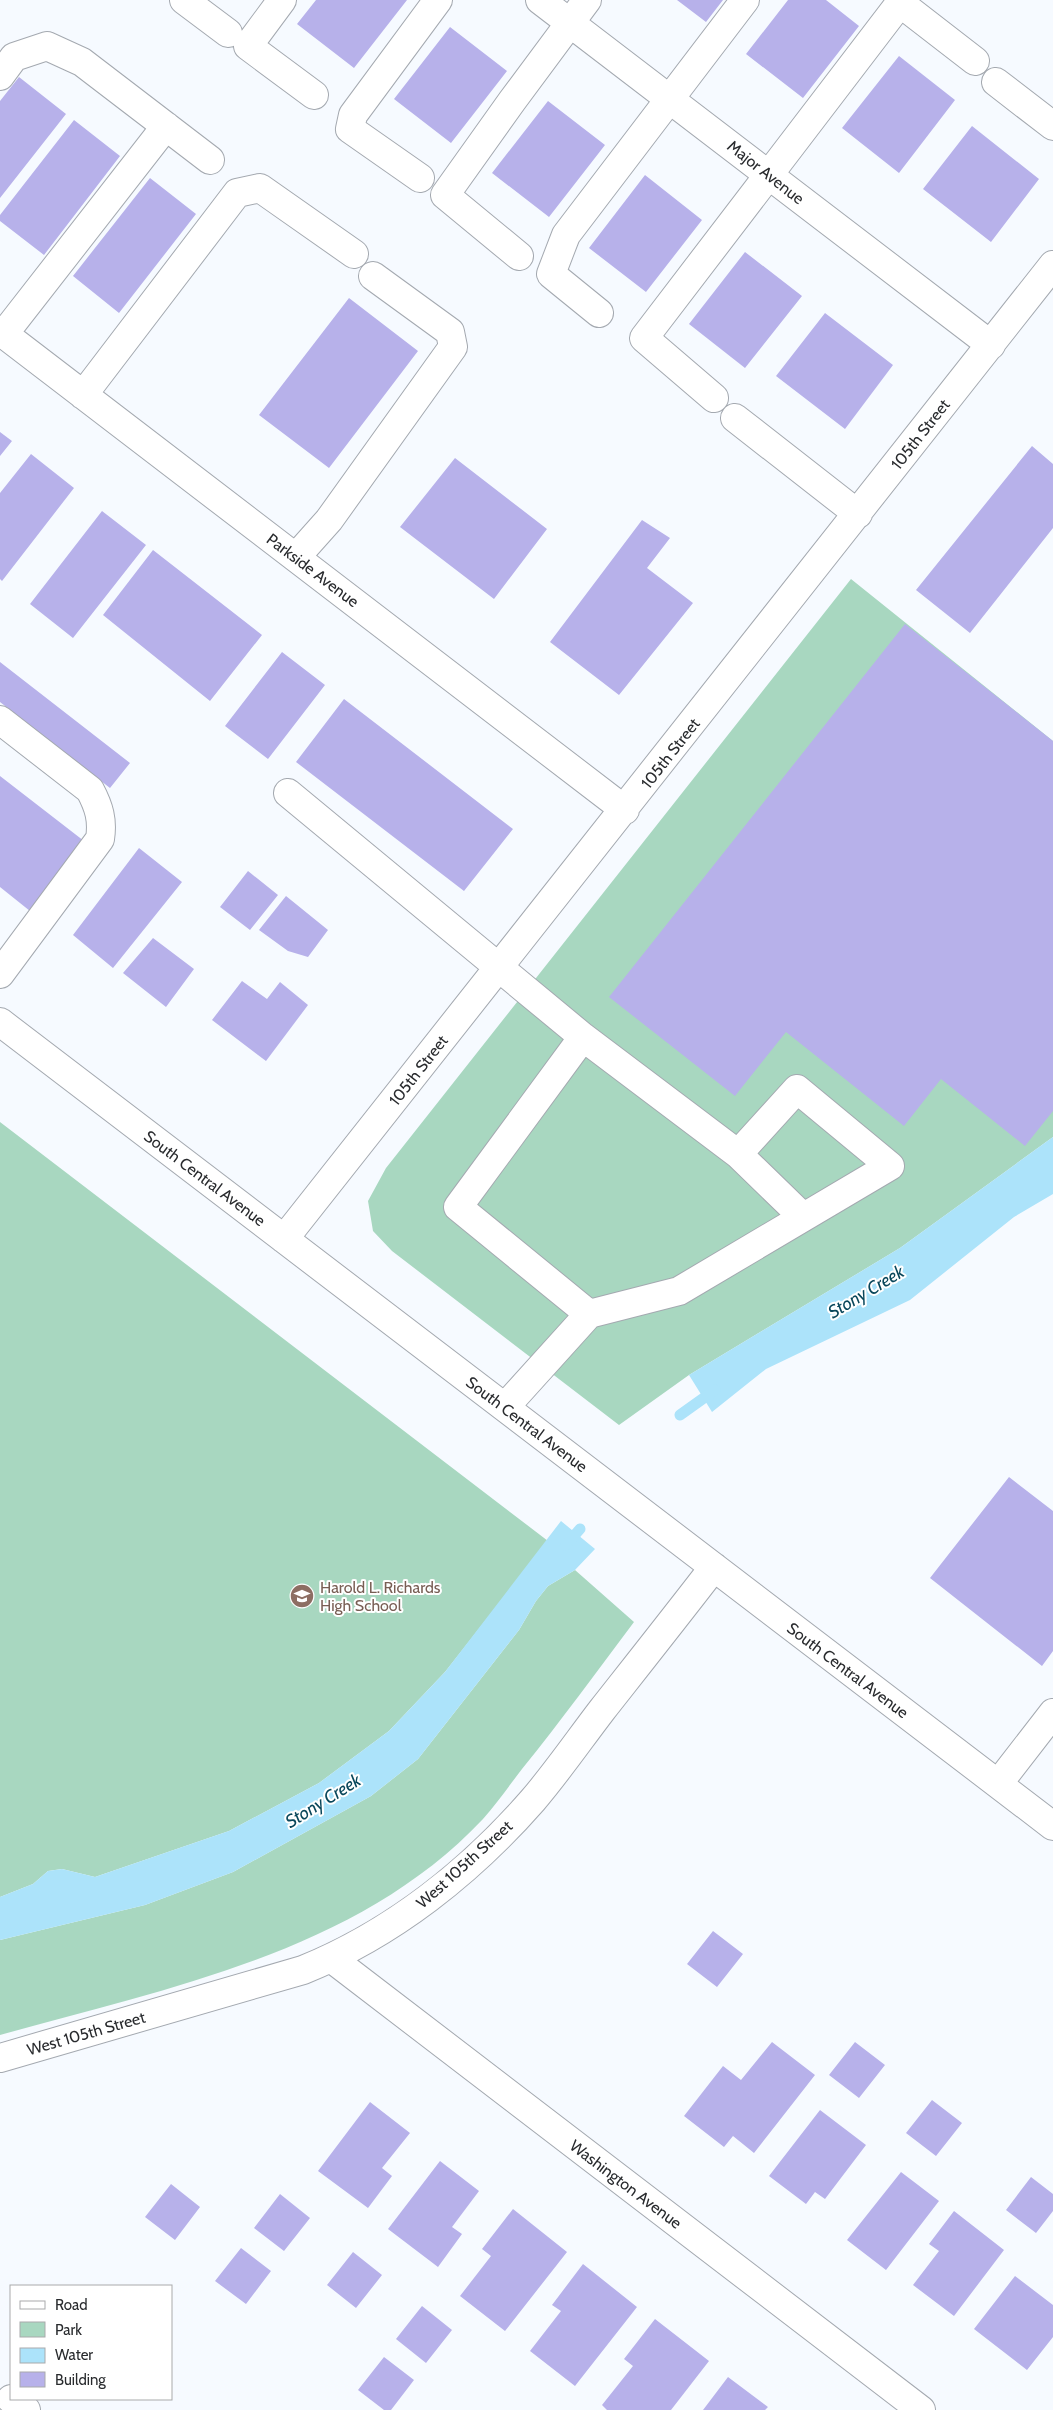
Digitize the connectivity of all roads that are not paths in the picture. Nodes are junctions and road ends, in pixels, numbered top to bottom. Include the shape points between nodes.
1 (184, 0) edge
2 (282, 0) edge
3 (438, 0) edge
4 (540, 0) edge
5 (587, 0) edge
6 (745, 0) edge
7 (570, 23) junction
8 (228, 33) dead end
9 (975, 61) dead end
10 (0, 76) edge
11 (996, 82) dead end
12 (314, 95) dead end
13 (669, 98) junction
14 (166, 126) junction
15 (1053, 126) edge
16 (210, 160) dead end
17 (768, 174) junction
18 (420, 178) dead end
19 (354, 254) dead end
20 (519, 256) dead end
21 (1053, 265) edge
22 (373, 276) dead end
23 (599, 313) dead end
24 (2, 332) edge
25 (991, 345) junction
26 (83, 395) junction
27 (714, 398) dead end
28 (735, 418) dead end
29 (858, 514) junction
30 (296, 557) junction
31 (0, 720) edge
32 (288, 793) dead end
33 (625, 810) junction
34 (499, 969) junction
35 (0, 974) edge
36 (0, 1022) edge
37 (583, 1036) junction
38 (738, 1154) junction
39 (803, 1217) junction
40 (284, 1239) junction
41 (589, 1314) junction
42 (505, 1407) junction
43 (714, 1567) junction
44 (1053, 1713) edge
45 (998, 1784) junction
46 (1053, 1826) edge
47 (331, 1958) junction
48 (0, 2058) edge
49 (0, 2390) edge
50 (10, 2398) edge
51 (12, 2400) edge
52 (26, 2410) edge
53 (921, 2410) edge

1 - 8 street
2 - 12 street via 248,46
3 - 18 street via 353,115 350,129
4 - 7 street, Major Avenue
5 - 7 street
6 - 13 street
7 - 13 street, Major Avenue
7 - 20 street via 445,195
9 - 17 street via 900,3
10 - 14 street via 14,57 47,46 82,62
11 - 15 street
13 - 17 street, Major Avenue
13 - 23 street via 566,235 551,274
14 - 16 street
14 - 24 street
17 - 25 street, Major Avenue
17 - 27 street via 644,338
19 - 26 street via 260,188 237,194
21 - 25 street, 105th Street
22 - 30 street via 450,332 453,346 329,520
24 - 26 street, Parkside Avenue
25 - 29 street, 105th Street
26 - 30 street, Parkside Avenue
28 - 29 street
29 - 33 street, 105th Street
30 - 33 street, Parkside Avenue
31 - 35 street via 90,790 102,823 100,839
32 - 34 street
33 - 34 street, 105th Street
34 - 37 street
34 - 40 street, 105th Street
36 - 40 street, South Central Avenue
37 - 38 street
37 - 41 street via 458,1207
38 - 39 street
38 - 39 street via 797,1089 890,1166
39 - 41 street via 679,1291
40 - 42 street, South Central Avenue
41 - 42 street
42 - 43 street, South Central Avenue
43 - 45 street, South Central Avenue
43 - 47 street, West 105th Street via 533,1800 486,1848 432,1896 385,1928
44 - 45 street
45 - 46 street, South Central Avenue
47 - 48 street, West 105th Street via 303,1970
47 - 53 street, Washington Avenue
49 - 50 street
51 - 52 street

